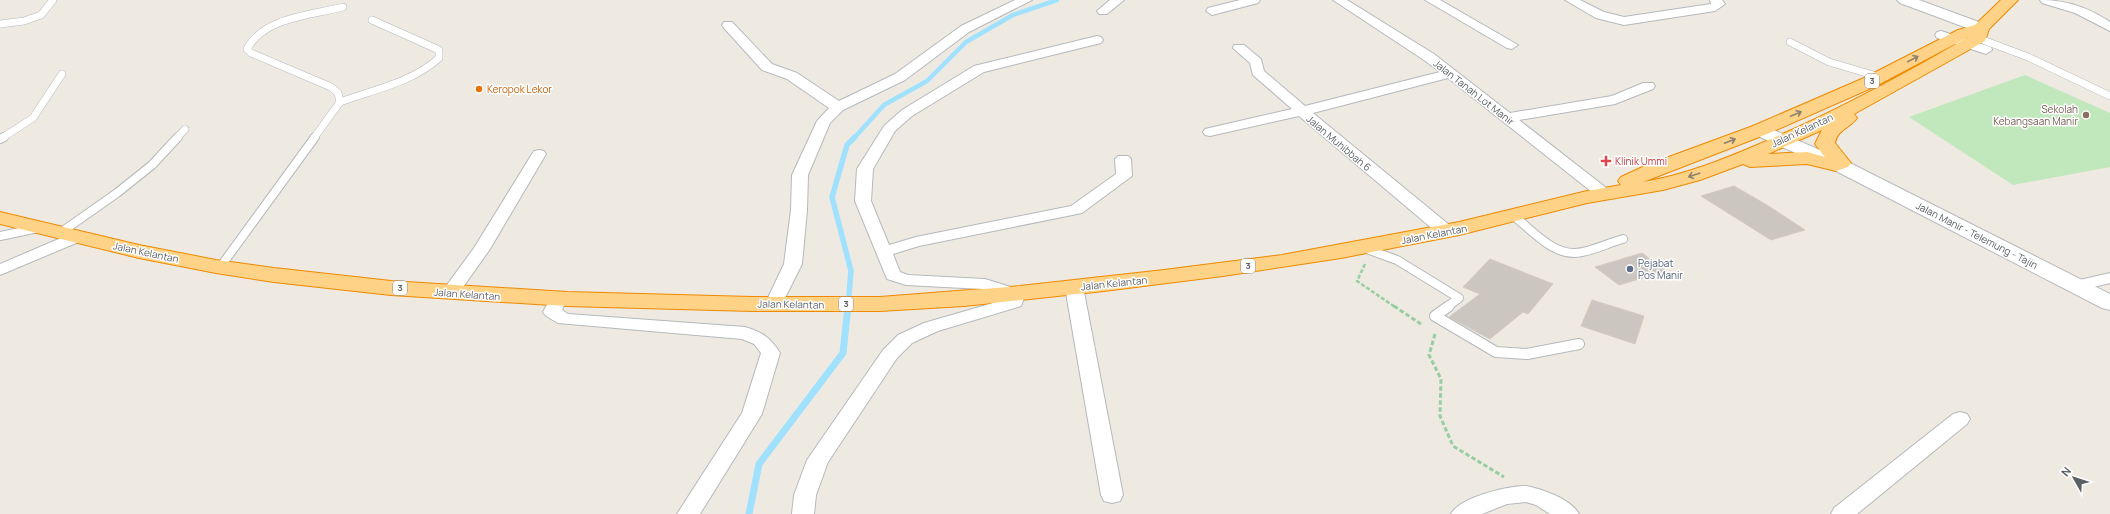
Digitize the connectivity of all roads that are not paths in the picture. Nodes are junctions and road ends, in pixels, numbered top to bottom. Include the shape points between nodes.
1 (53, 0) edge
2 (1026, 0) edge
3 (1118, 0) edge
4 (1254, 0) edge
5 (1339, 0) edge
6 (1432, 0) edge
7 (1571, 0) edge
8 (1716, 0) edge
9 (1905, 0) edge
10 (2010, 0) edge
11 (2046, 0) edge
12 (343, 7) dead end
13 (1103, 10) dead end
14 (1212, 11) dead end
15 (372, 20) dead end
16 (0, 24) edge
17 (728, 25) dead end
18 (2110, 27) edge
19 (1967, 38) junction
20 (1097, 40) dead end
21 (1790, 42) dead end
22 (1512, 45) dead end
23 (1239, 48) dead end
24 (62, 74) dead end
25 (1449, 74) junction
26 (1883, 84) junction
27 (1648, 86) dead end
28 (2110, 96) edge
29 (340, 102) junction
30 (838, 107) junction
31 (1302, 112) junction
32 (1506, 118) junction
33 (1764, 128) junction
34 (185, 129) dead end
35 (1210, 132) dead end
36 (0, 139) edge
37 (1786, 139) junction
38 (539, 154) dead end
39 (1123, 159) dead end
40 (1724, 165) junction
41 (1841, 166) junction
42 (1603, 193) junction
43 (1515, 217) junction
44 (0, 218) edge
45 (58, 232) junction
46 (1447, 232) junction
47 (0, 236) edge
48 (1623, 239) dead end
49 (1364, 248) junction
50 (883, 252) junction
51 (221, 266) junction
52 (0, 270) edge
53 (2110, 278) edge
54 (2077, 286) junction
55 (1074, 287) junction
56 (450, 293) junction
57 (1014, 293) junction
58 (558, 299) junction
59 (2110, 303) edge
60 (774, 304) junction
61 (1579, 344) dead end
62 (1960, 420) dead end
63 (705, 489) junction
64 (1112, 495) dead end
65 (688, 514) edge
66 (702, 514) edge
67 (803, 514) edge
68 (1462, 514) edge
69 (1568, 514) edge
70 (1842, 514) edge

1 - 16 lane via 41,15
2 - 30 street via 966,29 900,77
3 - 13 street
4 - 14 street
5 - 25 street, Jalan Tanah Lot Manir via 1400,37
6 - 22 street
7 - 8 street via 1600,15 1624,21 1716,8
9 - 19 main road
10 - 19 highway, Jalan Kelantan / 3
11 - 18 street via 2075,7 2095,16
12 - 29 lane via 271,26 249,44 247,49 331,87 338,93
15 - 29 lane via 439,50 439,58 435,64 419,72
17 - 30 street via 767,68 792,76
19 - 26 highway, Jalan Kelantan / 3 via 1920,73
19 - 28 lane via 2028,57
20 - 50 street via 979,69 907,114 889,129 865,168 863,201
21 - 26 lane via 1829,62
23 - 31 street, Jalan Muhibbah 6 via 1256,62 1258,72
24 - 36 lane via 33,118
25 - 31 street
25 - 32 street, Jalan Tanah Lot Manir
33 -> 26 highway, Jalan Kelantan / 3
26 - 37 highway, Jalan Kelantan / 3
26 - 41 highway via 1825,137 1825,144
27 - 32 street via 1615,100
29 - 51 lane
30 - 60 street via 824,121 800,175 793,264
31 - 35 street
31 - 46 street, Jalan Muhibbah 6
32 - 42 street, Jalan Tanah Lot Manir
33 - 37 main road, Jalan Manir - Telemung - Tajin
42 -> 33 highway, Jalan Kelantan / 3 via 1654,169
34 - 45 lane via 152,165 117,193
37 - 40 highway, Jalan Kelantan / 3
37 - 41 main road, Jalan Manir - Telemung - Tajin
38 - 56 street via 482,249
39 - 50 street via 1124,176 1076,210 916,242
40 - 41 highway via 1794,157
40 -> 42 highway, Jalan Kelantan / 3 via 1673,182
41 - 54 main road, Jalan Manir - Telemung - Tajin
42 - 43 highway, Jalan Kelantan / 3
43 - 46 highway, Jalan Kelantan / 3
43 - 48 lane via 1551,245 1566,252 1575,253
44 - 45 highway, Jalan Kelantan / 3
45 - 47 lane
45 - 51 highway, Jalan Kelantan / 3 via 162,256
45 - 52 street
46 - 49 highway, Jalan Kelantan / 3
49 - 55 highway, Jalan Kelantan / 3 via 1185,276
49 - 61 lane via 1397,260 1459,298 1435,316 1496,352 1527,354
50 - 57 street via 893,275 906,280 985,284
51 - 56 highway, Jalan Kelantan / 3 via 279,275
53 - 54 street
54 - 59 main road, Jalan Manir - Telemung - Tajin
55 - 57 highway, Jalan Kelantan / 3
55 - 64 street
56 - 58 highway, Jalan Kelantan / 3
57 - 60 highway, Jalan Kelantan / 3 via 886,304
57 - 67 street via 1015,302 931,327 905,339 890,354 818,460 805,495
58 - 60 highway, Jalan Kelantan / 3
58 - 63 street via 552,312 564,319 745,333 761,340 771,353 752,414
62 - 70 street
63 - 65 street
63 - 66 street
68 - 69 street via 1486,502 1510,495 1536,496

